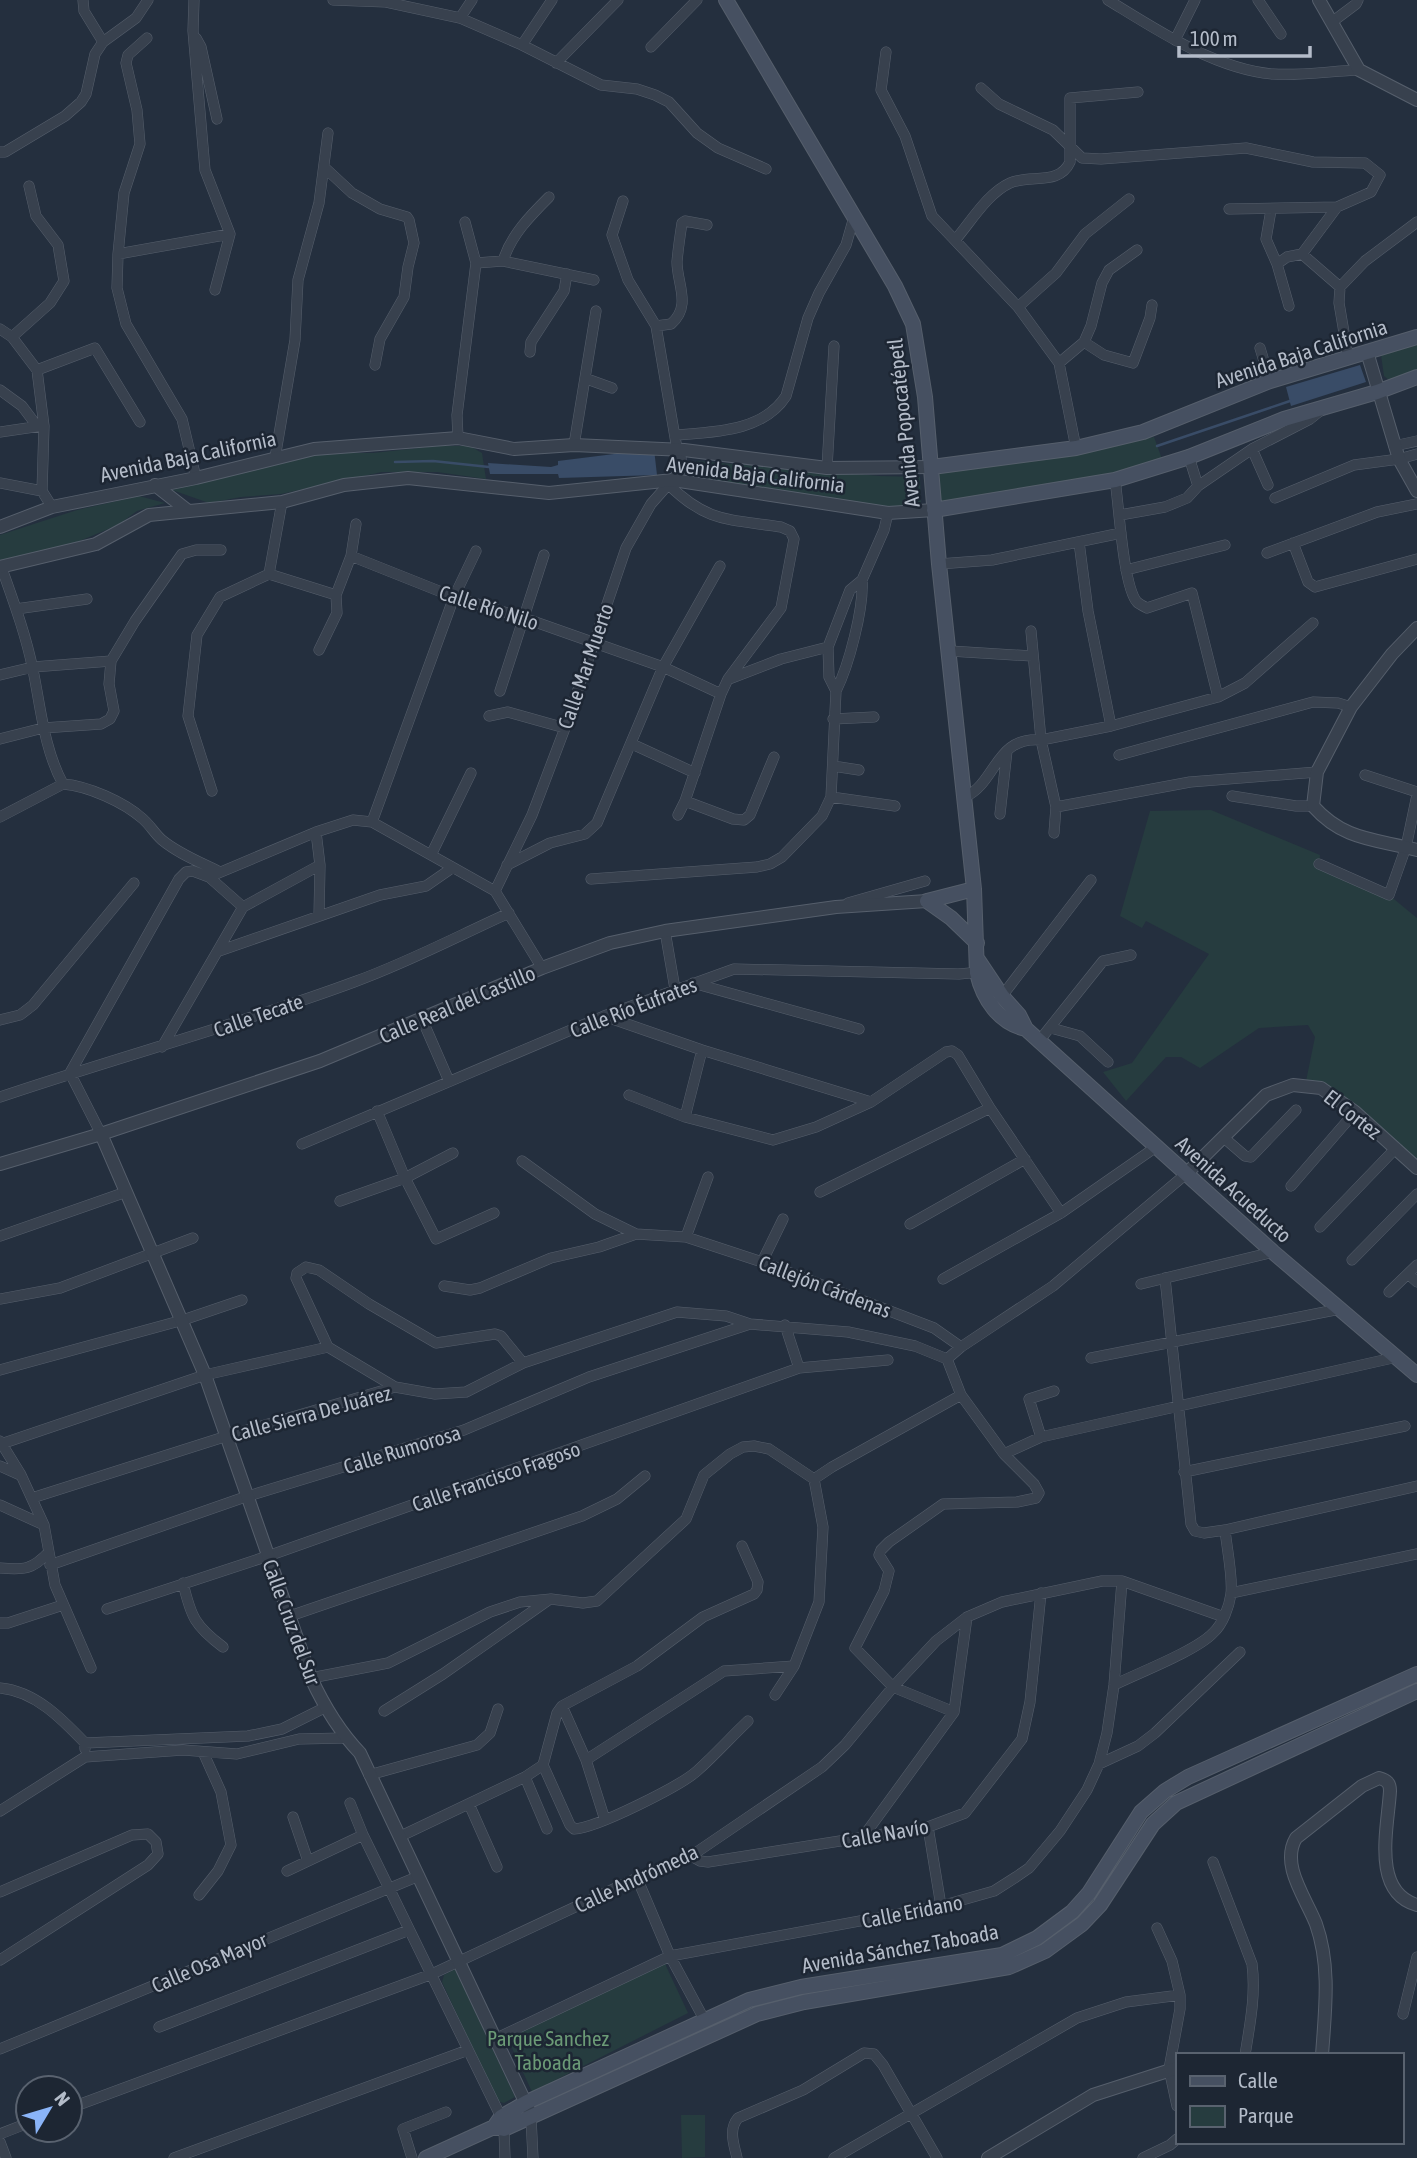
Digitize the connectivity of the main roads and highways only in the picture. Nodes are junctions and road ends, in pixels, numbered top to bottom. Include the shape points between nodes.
1 (726, 0) edge
2 (1417, 337) edge
3 (1417, 377) edge
4 (932, 467) junction
5 (934, 510) junction
6 (974, 889) junction
7 (977, 943) junction
8 (980, 968) junction
9 (1026, 1029) junction
10 (1417, 1375) edge
11 (1417, 1674) edge
12 (1417, 1691) edge
13 (500, 2124) junction
14 (426, 2158) edge

1 - 4 main road, Avenida Popocatépetl via 905,304 913,324
2 - 4 main road, Avenida Baja California via 1269,381 1143,432 1076,449
3 - 5 main road, Avenida Baja California via 1115,480
4 - 5 main road, Avenida Popocatépetl
5 - 6 main road, Avenida Popocatépetl
6 - 7 main road, Avenida Acueducto
6 - 7 main road via 927,901
7 - 8 main road, Avenida Acueducto
8 - 9 main road, Avenida Acueducto
8 - 9 main road, Avenida Acueducto via 980,985 992,1006 1011,1025
9 - 10 main road, Avenida Acueducto
11 - 13 main road, Avenida Sánchez Taboada via 1164,1791 1141,1812 1089,1893 1037,1938 1002,1955 801,1987 749,2000 527,2102
12 - 13 main road, Avenida Sánchez Taboada via 1176,1803 1153,1824 1100,1905 1045,1951 1009,1967 757,2014 531,2117
13 - 14 main road

